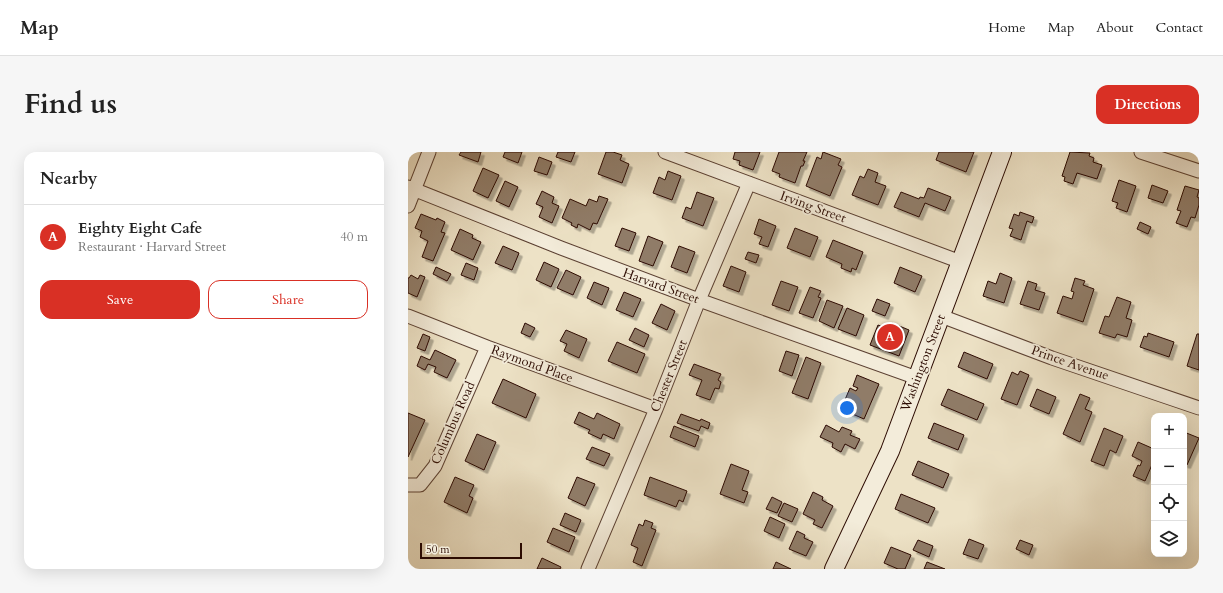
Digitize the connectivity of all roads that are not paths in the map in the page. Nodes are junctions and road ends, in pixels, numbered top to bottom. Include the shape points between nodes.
1 (429, 152) edge
2 (665, 152) edge
3 (1002, 152) edge
4 (1142, 152) edge
5 (1199, 171) edge
6 (749, 183) junction
7 (411, 188) edge
8 (408, 206) edge
9 (961, 262) junction
10 (699, 300) junction
11 (408, 316) edge
12 (941, 316) junction
13 (487, 347) junction
14 (917, 378) junction
15 (1199, 408) edge
16 (656, 409) junction
17 (408, 485) edge
18 (588, 569) edge
19 (834, 569) edge

1 - 7 street
2 - 6 street, Irving Street
3 - 9 main road, Washington Street
4 - 5 street
6 - 9 street, Irving Street
6 - 10 street, Chester Street
7 - 8 street
7 - 10 street, Harvard Street
9 - 12 main road, Washington Street
10 - 14 street, Harvard Street
10 - 16 street, Chester Street
11 - 13 street, Raymond Place
12 - 14 main road, Washington Street
12 - 15 street, Prince Avenue via 1052,358
13 - 16 street, Raymond Place
13 - 17 street, Columbus Road via 435,466 420,485
14 - 19 main road, Washington Street via 890,451
16 - 18 street, Chester Street

